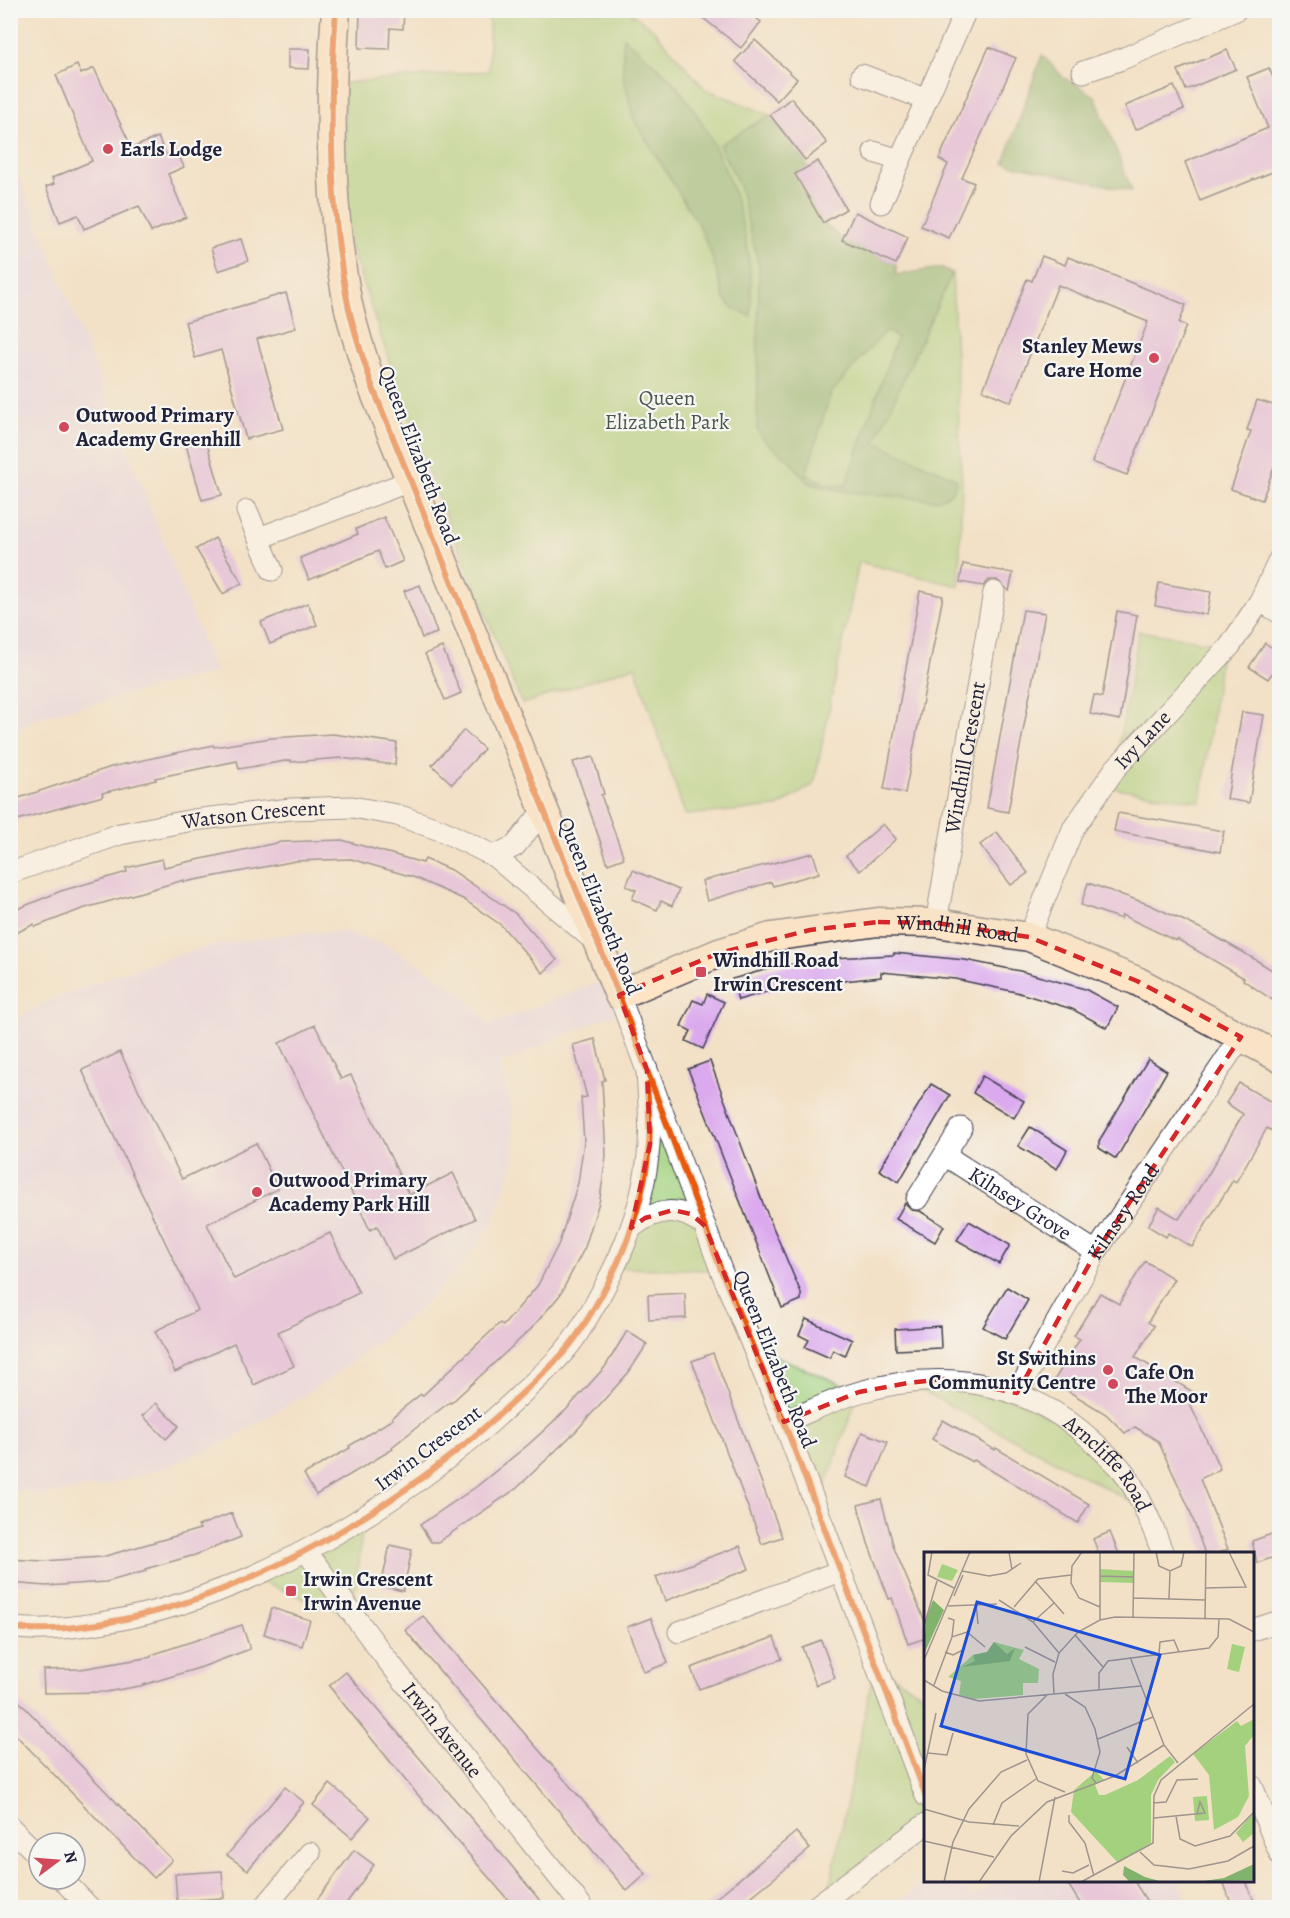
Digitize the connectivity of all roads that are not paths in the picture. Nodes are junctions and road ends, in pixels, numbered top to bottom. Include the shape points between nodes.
1 (336, 10) edge
2 (966, 10) edge
3 (1236, 10) edge
4 (1083, 72) dead end
5 (862, 75) dead end
6 (927, 100) junction
7 (874, 152) dead end
8 (900, 160) junction
9 (881, 203) dead end
10 (410, 481) junction
11 (247, 511) dead end
12 (259, 538) junction
13 (1280, 558) edge
14 (272, 570) dead end
15 (994, 592) dead end
16 (1260, 601) junction
17 (1280, 613) edge
18 (543, 811) junction
19 (494, 856) junction
20 (10, 873) edge
21 (936, 923) junction
22 (1029, 937) junction
23 (596, 942) junction
24 (619, 994) junction
25 (1241, 1037) junction
26 (1280, 1058) edge
27 (647, 1070) junction
28 (961, 1128) dead end
29 (946, 1156) junction
30 (917, 1199) dead end
31 (705, 1226) junction
32 (631, 1228) junction
33 (1096, 1252) junction
34 (1017, 1393) junction
35 (784, 1422) junction
36 (306, 1551) junction
37 (1161, 1552) edge
38 (840, 1571) junction
39 (1280, 1621) edge
40 (10, 1627) edge
41 (1254, 1629) edge
42 (679, 1632) dead end
43 (924, 1791) edge
44 (1254, 1791) edge
45 (924, 1826) edge
46 (10, 1827) edge
47 (27, 1844) edge
48 (310, 1853) dead end
49 (1280, 1854) edge
50 (74, 1891) edge
51 (90, 1908) edge
52 (264, 1908) edge
53 (583, 1908) edge
54 (814, 1908) edge

1 - 10 street, Queen Elizabeth Road via 334,213 346,296 371,383
2 - 6 street
3 - 4 street
5 - 6 street
6 - 8 street
7 - 8 street
8 - 9 street
10 - 12 street
10 - 18 street, Queen Elizabeth Road
11 - 12 street
12 - 14 street
13 - 16 street, Ivy Lane
15 - 21 street, Windhill Crescent
16 - 17 street
16 - 22 street, Ivy Lane via 1220,659 1115,769 1072,829
18 - 19 street via 515,846
18 - 23 street, Queen Elizabeth Road
19 - 20 street, Watson Crescent via 443,831 397,815 352,807 291,809 194,820 120,834
19 - 23 street, Watson Crescent
21 - 22 street, Windhill Road
21 - 24 street, Windhill Road via 878,922 771,937 719,953
22 - 25 street, Windhill Road via 1137,981
23 - 24 street, Queen Elizabeth Road
24 - 27 street, Queen Elizabeth Road
25 - 26 street, Windhill Road
25 - 33 street, Kilnsey Road
27 - 31 street, Queen Elizabeth Road
27 - 32 street, Irwin Crescent via 650,1144 642,1194
28 - 29 street, Kilnsey Grove
29 - 30 street, Kilnsey Grove
29 - 33 street, Kilnsey Grove
31 - 32 street via 691,1214 673,1210 645,1218
31 - 35 street, Queen Elizabeth Road
32 - 36 street, Irwin Crescent via 615,1268 577,1335 546,1370 452,1456 372,1512
33 - 34 street, Kilnsey Road
34 - 35 street, Arncliffe Road via 944,1379 908,1383 859,1392
34 - 37 street, Arncliffe Road via 1052,1409 1086,1434 1123,1471
35 - 38 street, Queen Elizabeth Road
36 - 40 street, Irwin Crescent via 185,1603 126,1619 75,1627
36 - 53 street, Irwin Avenue
38 - 42 street
38 - 43 street, Queen Elizabeth Road
39 - 41 street
44 - 49 street
45 - 54 street
46 - 47 street
48 - 52 street
50 - 51 street

